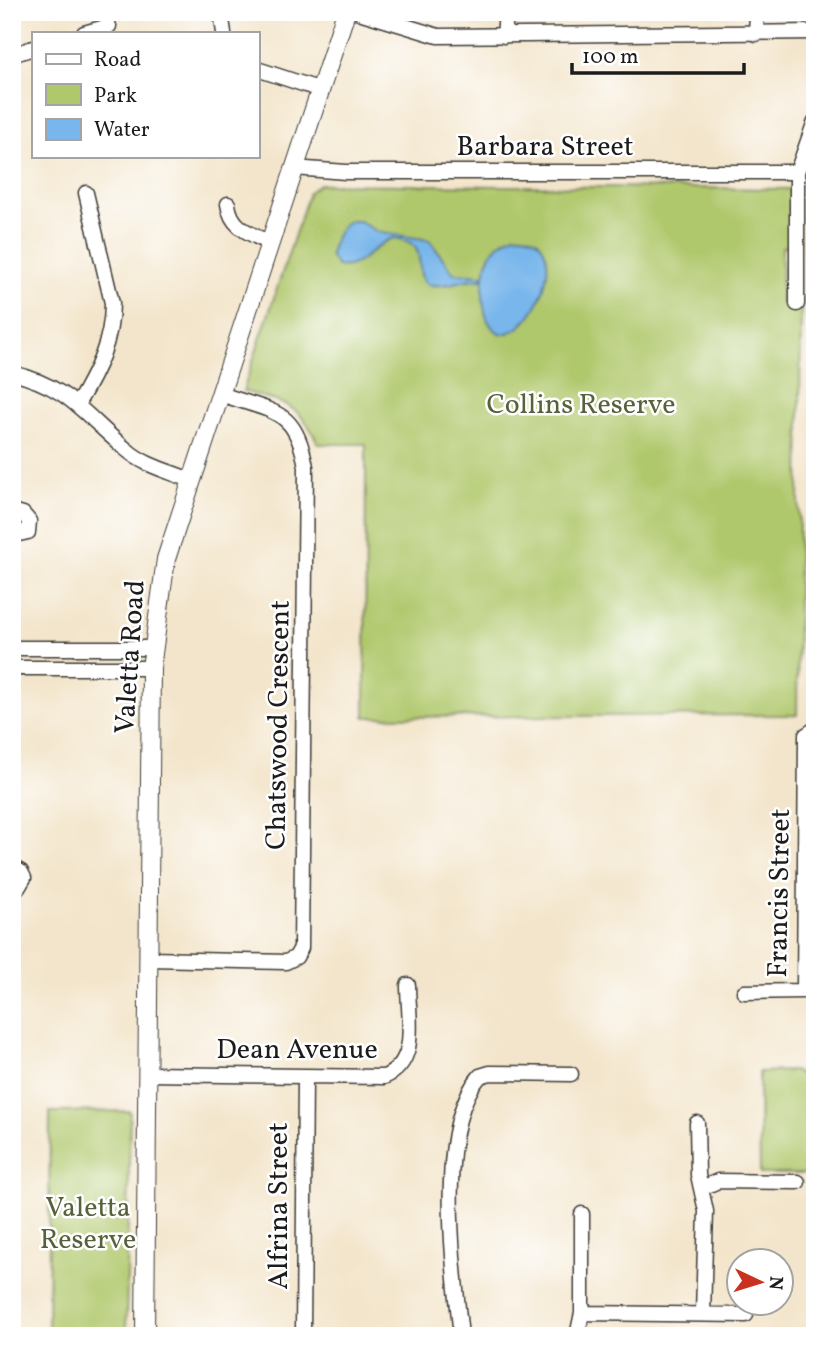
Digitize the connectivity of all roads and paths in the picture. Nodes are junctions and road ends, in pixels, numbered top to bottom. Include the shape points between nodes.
1 (221, 12) edge
2 (346, 12) edge
3 (359, 12) edge
4 (506, 12) edge
5 (757, 12) edge
6 (109, 24) edge
7 (87, 32) edge
8 (224, 32) edge
9 (815, 32) edge
10 (756, 34) junction
11 (504, 36) junction
12 (32, 48) edge
13 (12, 54) edge
14 (259, 70) edge
15 (321, 90) junction
16 (815, 121) edge
17 (294, 168) junction
18 (797, 172) junction
19 (86, 192) dead end
20 (228, 204) dead end
21 (270, 243) junction
22 (797, 304) dead end
23 (12, 373) edge
24 (221, 394) junction
25 (78, 403) junction
26 (190, 480) junction
27 (12, 511) edge
28 (12, 530) edge
29 (12, 648) edge
30 (153, 648) junction
31 (12, 668) edge
32 (151, 668) junction
33 (810, 732) edge
34 (12, 867) edge
35 (12, 888) edge
36 (810, 915) edge
37 (149, 959) junction
38 (408, 985) dead end
39 (744, 992) dead end
40 (571, 1073) dead end
41 (148, 1074) junction
42 (305, 1076) junction
43 (697, 1123) dead end
44 (798, 1182) dead end
45 (702, 1188) junction
46 (582, 1214) dead end
47 (582, 1314) junction
48 (703, 1314) junction
49 (726, 1315) edge
50 (145, 1336) edge
51 (303, 1336) edge
52 (461, 1336) edge
53 (577, 1336) edge

1 - 8 street
2 - 15 street, Valetta Road
3 - 11 street via 438,36
4 - 11 street
5 - 10 street
6 - 7 street
9 - 10 street
10 - 11 street
12 - 13 street
14 - 15 street
15 - 17 street, Valetta Road
16 - 18 street
17 - 18 street, Barbara Street via 346,172
17 - 21 street, Valetta Road
18 - 22 street
19 - 25 street via 112,303 112,321 100,366
20 - 21 street via 230,219 239,228
21 - 24 street, Valetta Road
23 - 25 street via 40,380
24 - 26 street, Valetta Road
24 - 37 street, Chatswood Crescent via 287,418 301,437 306,467 301,947 296,957 285,962
25 - 26 street via 144,463
26 - 30 street, Valetta Road via 166,559
27 - 28 street via 29,521 28,532
29 - 30 street
30 - 32 street, Valetta Road
31 - 32 street
32 - 37 street, Valetta Road
33 - 36 street, Francis Street
34 - 35 street via 24,878 18,888
36 - 39 street, Francis Street via 804,991
37 - 41 street, Valetta Road
38 - 42 street, Dean Avenue via 409,1056 398,1071 384,1077
40 - 52 street via 480,1076 461,1109 453,1164
41 - 42 street, Dean Avenue
41 - 50 street, Valetta Road
42 - 51 street, Alfrina Street
43 - 45 street
44 - 45 street via 718,1181
45 - 48 street via 706,1211
46 - 47 street
47 - 48 street
47 - 53 street
48 - 49 street

